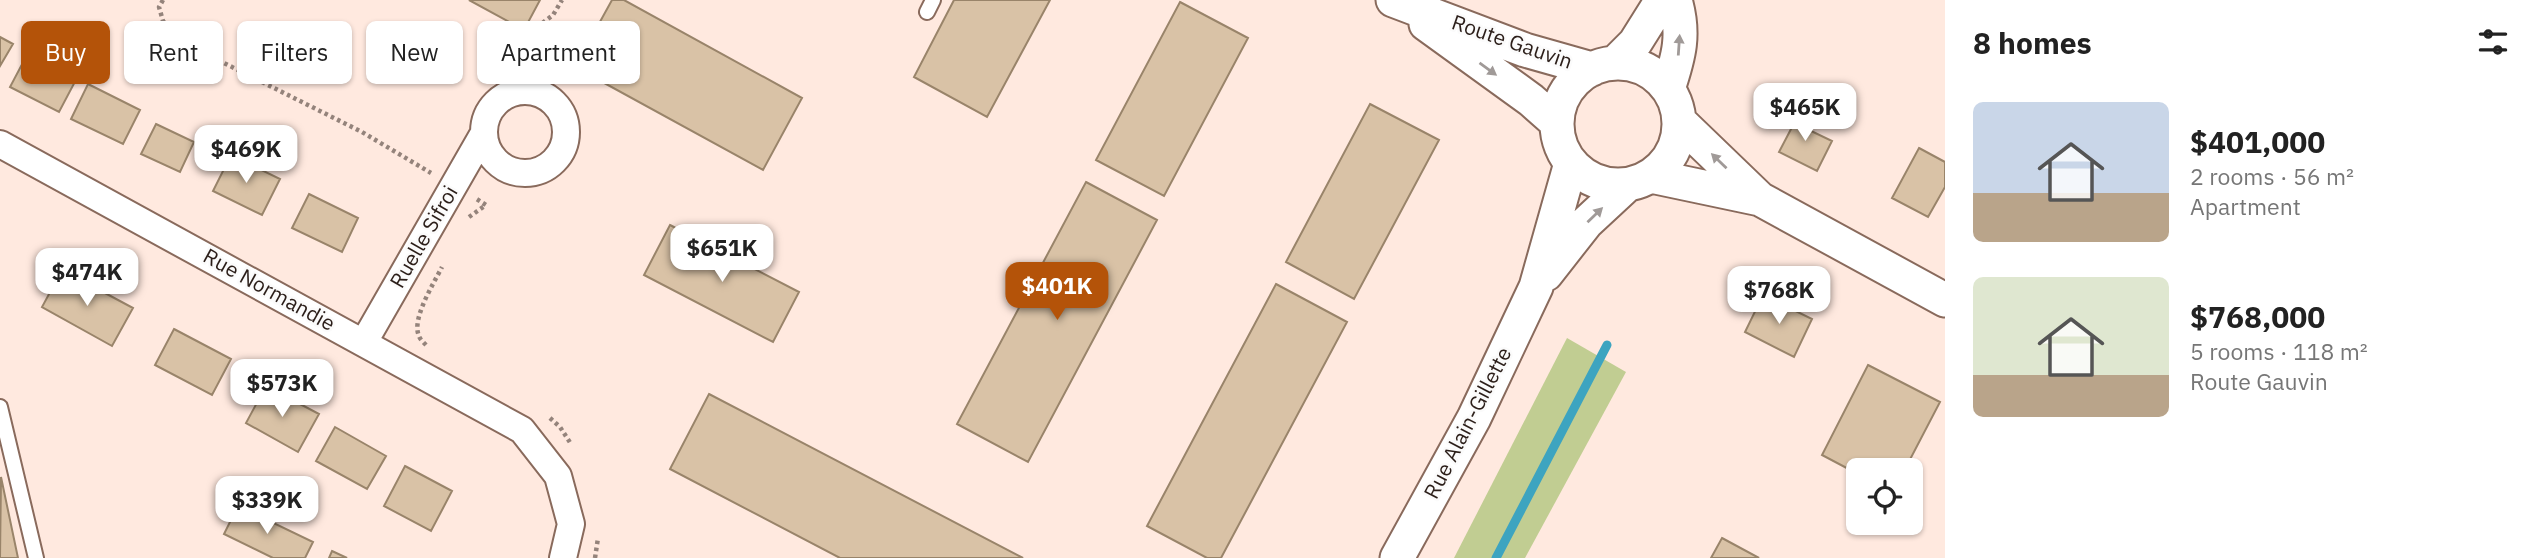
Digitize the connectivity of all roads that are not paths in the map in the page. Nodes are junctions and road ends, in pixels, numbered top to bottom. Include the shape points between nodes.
1 (1393, 0) edge
2 (1662, 0) edge
3 (1675, 0) edge
4 (1604, 66) junction
5 (1668, 89) junction
6 (1679, 121) junction
7 (1558, 123) junction
8 (484, 132) dead end
9 (0, 144) edge
10 (1571, 163) junction
11 (1639, 181) junction
12 (1760, 199) junction
13 (1536, 286) junction
14 (1945, 300) edge
15 (364, 342) junction
16 (0, 407) edge
17 (36, 558) edge
18 (563, 558) edge
19 (1397, 558) edge

1 - 4 street, Route Gauvin via 1525,50
1 -> 7 street, Route Gauvin
2 - 4 street via 1635,43
5 -> 3 street via 1679,55 1681,20
4 - 5 street via 1636,66
4 - 7 street via 1578,79 1567,91
5 - 6 street
6 - 11 street via 1672,153 1663,166
12 -> 6 street
7 - 10 street via 1561,144
8 - 15 street, Ruelle Sifroi
9 - 15 street, Rue Normandie
10 - 11 street via 1606,184
10 - 13 street, Rue Alain-Gillette
11 - 12 street
13 -> 11 street, Rue Alain-Gillette via 1586,223
12 - 14 street
13 - 19 street, Rue Alain-Gillette via 1474,418
15 - 18 street, Rue Normandie via 522,430 558,476 571,524
16 - 17 lane

